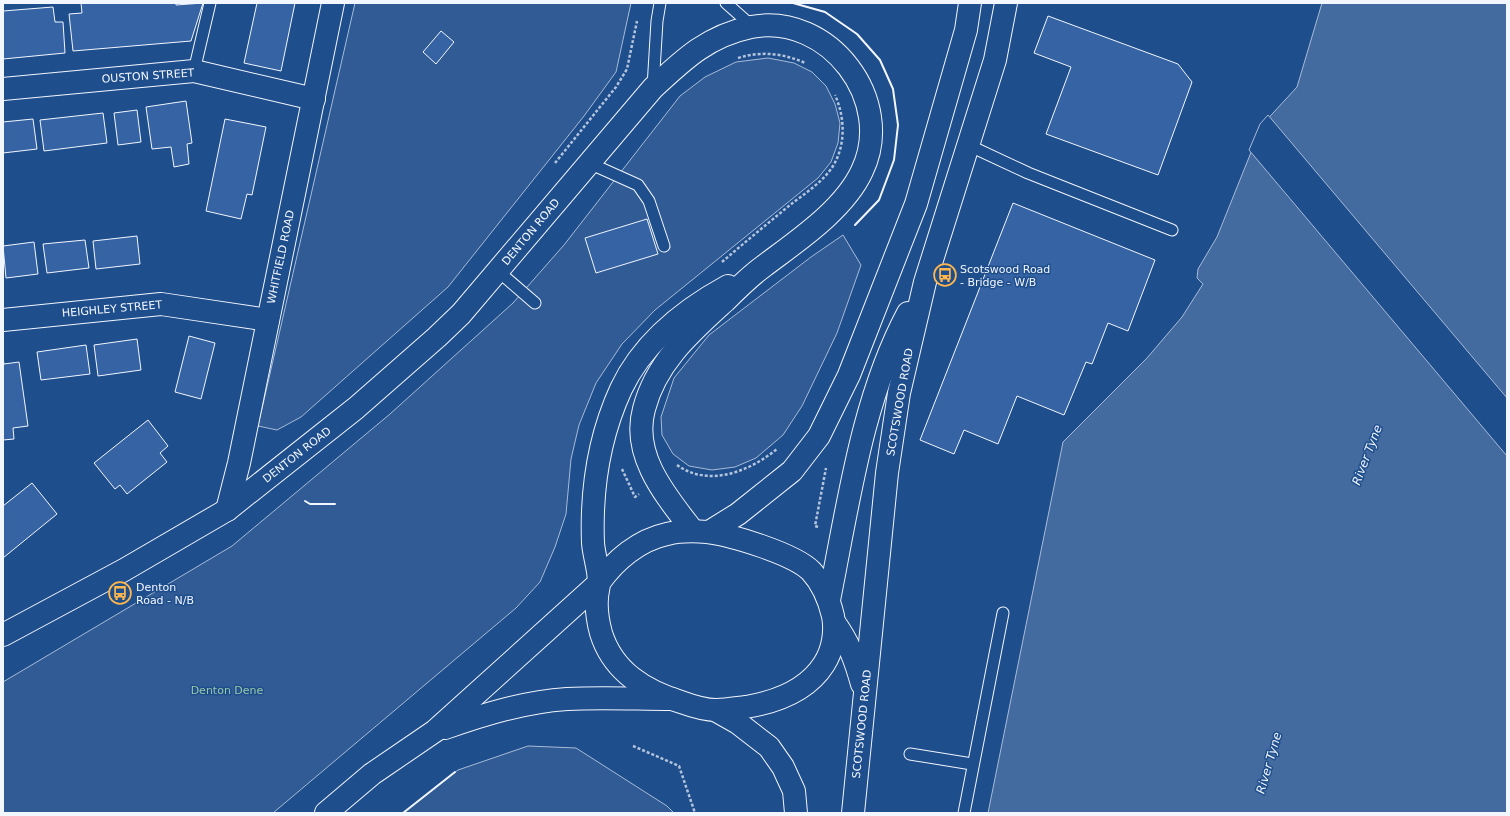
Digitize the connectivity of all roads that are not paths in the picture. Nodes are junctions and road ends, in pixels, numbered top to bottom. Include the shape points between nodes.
1 (210, 3) edge
2 (333, 3) edge
3 (660, 3) edge
4 (726, 3) edge
5 (970, 3) edge
6 (1006, 3) edge
7 (753, 27) junction
8 (194, 71) junction
9 (653, 88) junction
10 (3, 89) edge
11 (314, 99) junction
12 (968, 145) junction
13 (589, 163) junction
14 (1172, 230) dead end
15 (664, 246) dead end
16 (761, 268) junction
17 (498, 271) junction
18 (925, 282) junction
19 (535, 303) dead end
20 (3, 320) edge
21 (268, 320) junction
22 (227, 510) junction
23 (701, 532) junction
24 (599, 583) junction
25 (829, 600) junction
26 (1003, 613) dead end
27 (834, 622) junction
28 (3, 635) edge
29 (865, 696) junction
30 (672, 699) junction
31 (715, 710) junction
32 (434, 732) junction
33 (910, 754) dead end
34 (972, 764) junction
35 (326, 813) edge
36 (796, 813) edge
37 (853, 813) edge
38 (964, 813) edge

1 - 8 lane
2 - 11 main road, WHITFIELD ROAD
3 - 9 lane
4 - 7 lane
5 - 23 main road via 966,30 916,204 837,401 819,436 792,471 738,514
6 - 12 main road, SCOTSWOOD ROAD via 995,60
7 - 9 main road, DENTON ROAD via 728,33 708,42 685,57
7 - 16 main road, DENTON ROAD via 798,30 832,48 850,68 863,92 870,119 870,151 862,172 848,194 813,227
8 - 10 main road, OUSTON STREET
8 - 11 main road, OUSTON STREET
9 - 13 main road, DENTON ROAD
11 - 21 main road, WHITFIELD ROAD
12 - 14 lane via 1028,173
12 - 18 main road, SCOTSWOOD ROAD
13 - 15 lane via 638,185 649,200
13 - 17 main road, DENTON ROAD
16 - 23 main road via 686,336 668,358 652,385 643,410 642,430 649,466 667,497
16 - 24 main road via 702,300 677,318 656,338 637,362 621,389 603,440 597,470 593,545
17 - 19 lane
17 - 22 main road, DENTON ROAD via 437,337 356,408
18 - 25 main road via 899,330 869,416 844,514
18 - 29 main road, SCOTSWOOD ROAD via 899,393 891,448
20 - 21 main road, HEIGHLEY STREET via 161,304
21 - 22 main road, WHITFIELD ROAD
22 - 28 main road, DENTON ROAD via 124,570
23 - 24 main road via 667,534 637,547 615,563
23 - 25 main road via 732,537 793,559 811,571
24 - 30 main road via 598,622 613,658 631,678 646,688
24 - 32 main road
25 - 27 main road
26 - 34 lane
27 - 29 main road via 851,648
27 - 31 main road via 830,653 806,684 773,701 741,708
29 - 37 main road, SCOTSWOOD ROAD
30 - 31 main road
30 - 32 main road via 603,698 539,702 488,712
31 - 36 main road via 738,723 769,747 783,767 794,790
32 - 35 main road via 372,774
33 - 34 lane
34 - 38 lane

